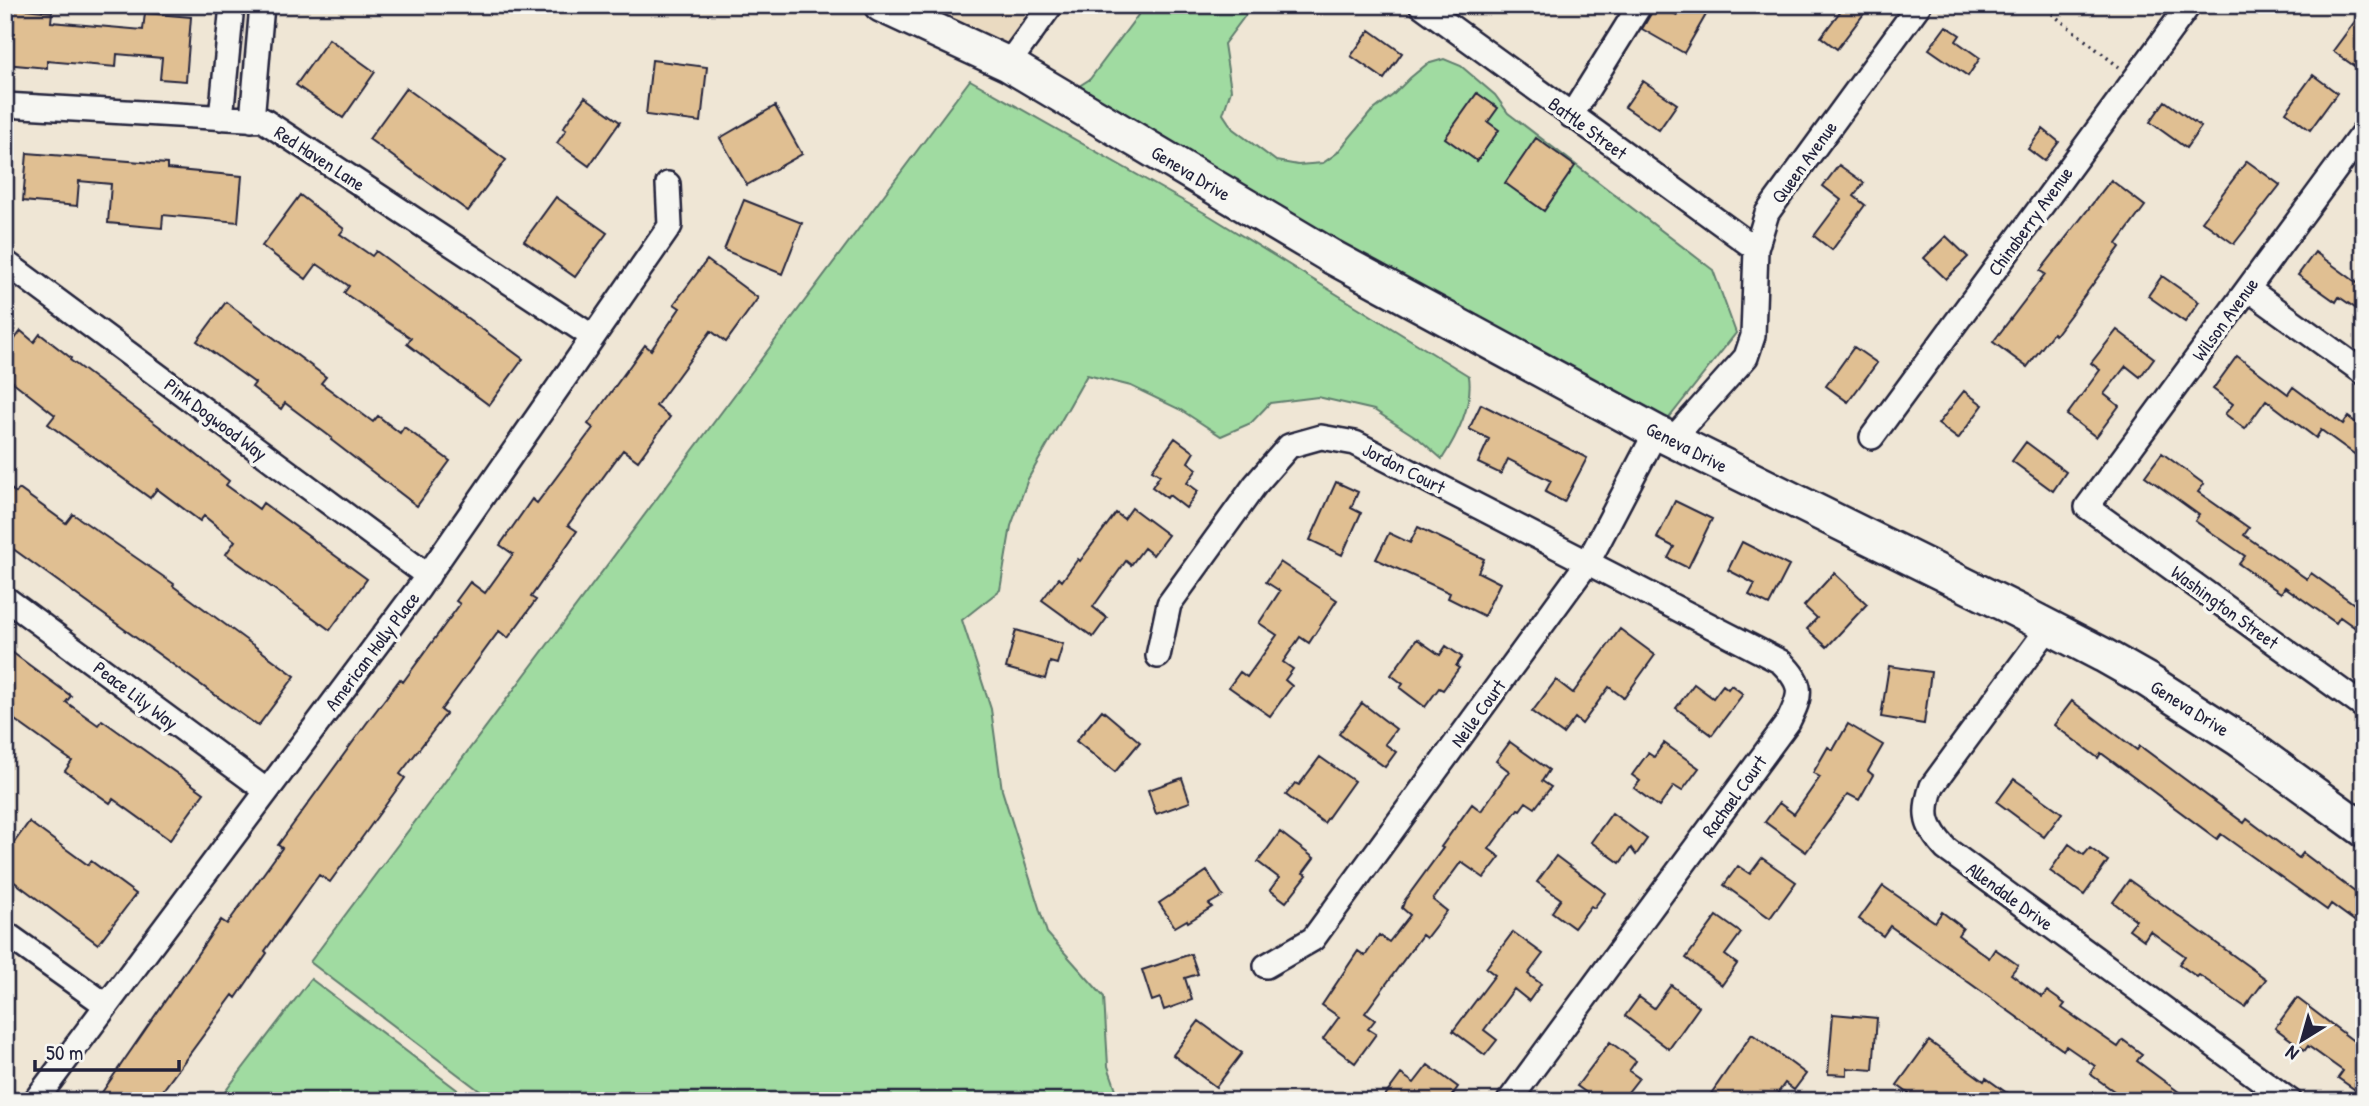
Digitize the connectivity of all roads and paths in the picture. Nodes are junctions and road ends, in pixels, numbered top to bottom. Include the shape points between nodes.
1 (232, 5) edge
2 (262, 5) edge
3 (881, 5) edge
4 (1051, 5) edge
5 (1421, 5) edge
6 (1640, 5) edge
7 (1919, 5) edge
8 (2041, 5) edge
9 (2189, 5) edge
10 (230, 29) junction
11 (259, 33) junction
12 (1008, 64) junction
13 (2134, 79) junction
14 (5, 106) edge
15 (1571, 116) junction
16 (221, 118) junction
17 (252, 120) junction
18 (2364, 131) edge
19 (668, 184) dead end
20 (1756, 248) junction
21 (5, 262) edge
22 (2248, 289) junction
23 (593, 337) junction
24 (2364, 373) edge
25 (1664, 436) junction
26 (1872, 437) dead end
27 (2087, 507) joint
28 (1588, 562) junction
29 (428, 576) junction
30 (5, 598) edge
31 (2049, 626) junction
32 (1158, 656) dead end
33 (2364, 707) edge
34 (267, 791) junction
35 (2364, 830) edge
36 (5, 933) edge
37 (1266, 966) dead end
38 (106, 1005) junction
39 (35, 1101) edge
40 (1509, 1101) edge
41 (2290, 1101) edge

1 - 10 street
2 - 11 street
3 - 12 main road, Geneva Drive
4 - 12 street
5 - 15 street, Battle Street
6 - 15 street
7 - 20 street, Queen Avenue via 1767,212
8 - 13 path
9 - 13 street, Chinaberry Avenue
10 - 11 street
10 - 16 street
11 - 17 street
12 - 25 main road, Geneva Drive via 1332,257
13 - 26 street, Chinaberry Avenue
14 - 16 street, Red Haven Lane
15 - 20 street, Battle Street
16 - 17 street, Red Haven Lane
17 - 23 street, Red Haven Lane via 262,121
18 - 22 street, Wilson Avenue
19 - 23 street, American Holly Place via 670,226
20 - 25 street, Queen Avenue via 1753,336 1746,357
21 - 29 street, Pink Dogwood Way
22 - 24 street
22 - 27 street, Wilson Avenue
23 - 29 street, American Holly Place
25 - 28 street, Neile Court
25 - 31 main road, Geneva Drive
27 - 33 street, Washington Street
28 - 32 street, Jordon Court via 1355,443 1321,437 1289,446 1255,485 1169,604
28 - 37 street, Neile Court via 1312,939
28 - 40 street, Rachael Court via 1781,662 1796,676 1800,697 1788,722
29 - 34 street, American Holly Place
30 - 34 street, Peace Lily Way
31 - 35 main road, Geneva Drive via 2210,720
31 - 41 street, Allendale Drive via 1932,786 1926,801 1932,834 1946,849
34 - 38 street, American Holly Place
36 - 38 street
38 - 39 street, American Holly Place

